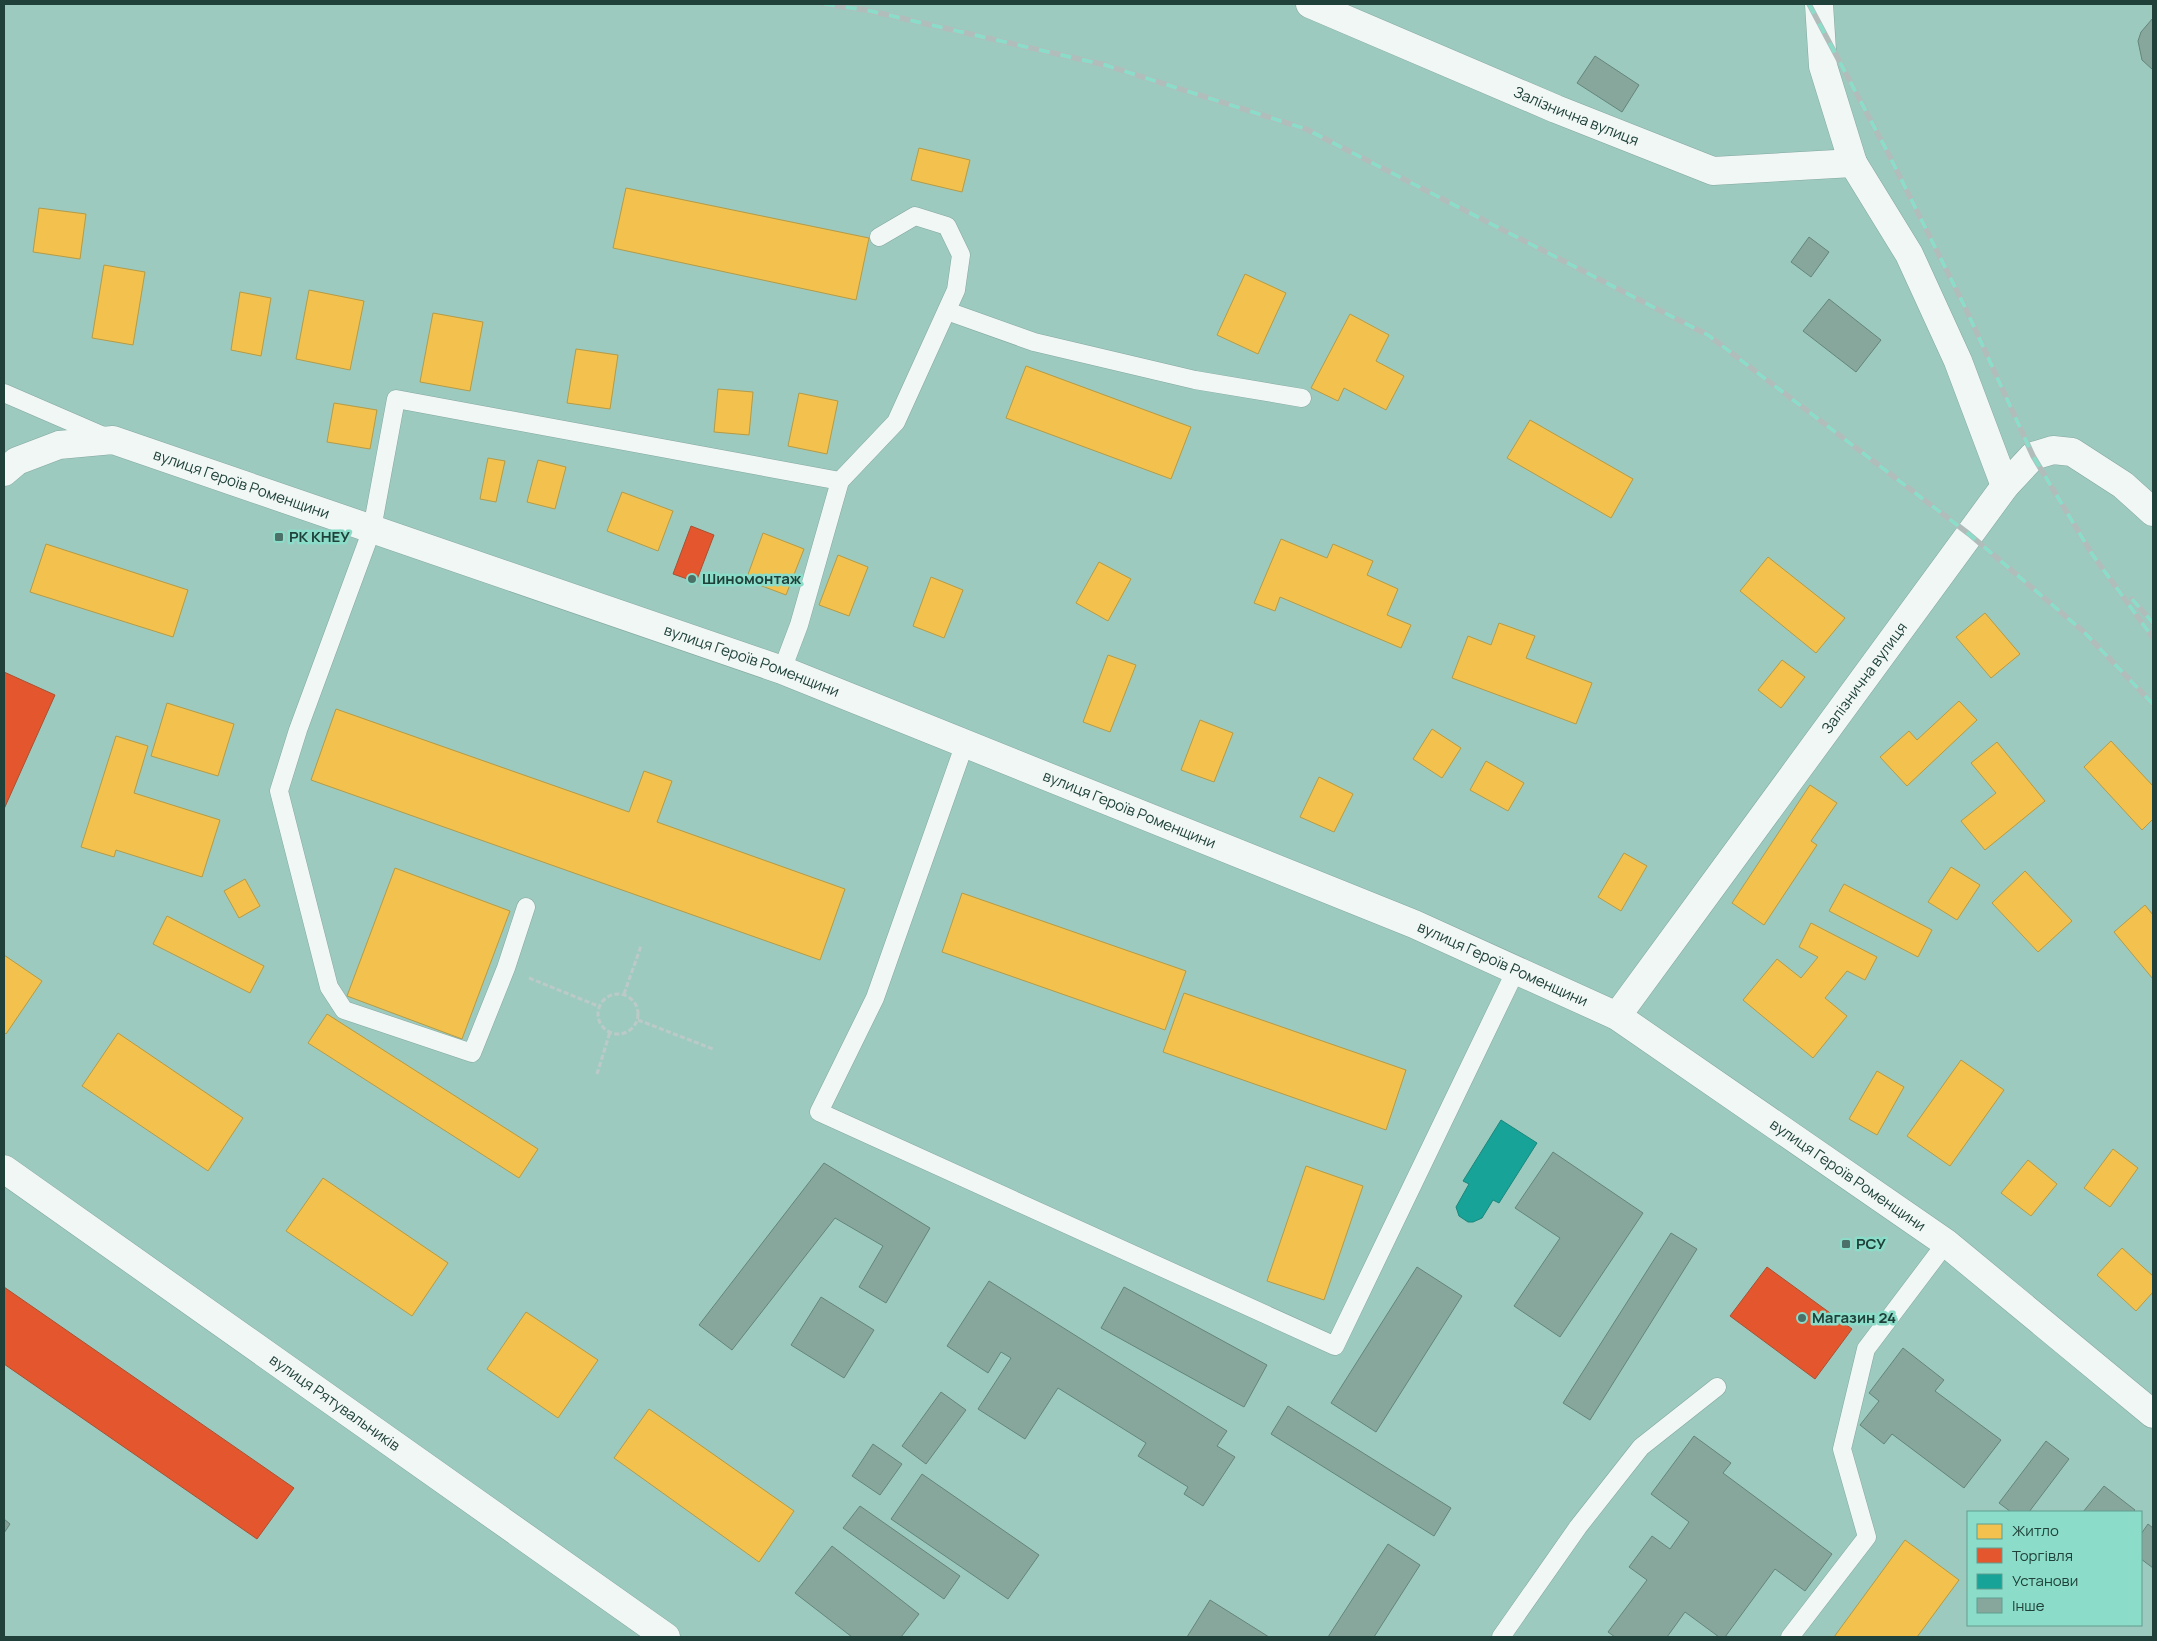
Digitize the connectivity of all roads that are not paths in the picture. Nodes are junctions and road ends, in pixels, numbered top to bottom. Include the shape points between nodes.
1 (1310, 4) edge
2 (1819, 4) edge
3 (1853, 163) junction
4 (879, 237) dead end
5 (947, 311) junction
6 (4, 393) edge
7 (1302, 398) dead end
8 (113, 440) junction
9 (4, 472) edge
10 (840, 481) junction
11 (2004, 486) junction
12 (2153, 512) edge
13 (372, 529) junction
14 (782, 670) junction
15 (965, 744) junction
16 (526, 907) dead end
17 (1516, 970) junction
18 (1617, 1016) junction
19 (4, 1169) edge
20 (1946, 1243) junction
21 (1718, 1387) dead end
22 (2153, 1414) edge
23 (656, 1635) edge
24 (1501, 1637) edge
25 (1790, 1637) edge

1 - 3 street, Залізнична вулиця via 1556,109 1713,171
2 - 3 street via 1823,66
3 - 11 street via 1909,254 1958,361
4 - 5 lane via 914,216 947,226 960,255 956,290
5 - 7 lane via 1061,349 1195,380
5 - 10 lane via 896,422
6 - 8 lane
8 - 9 street, вулиця Героїв Роменщини via 59,445 17,461
8 - 13 street, вулиця Героїв Роменщини
10 - 13 lane via 396,399
10 - 14 lane via 800,625
11 - 12 street, Залізнична вулиця via 2033,456 2053,450 2072,452 2123,485
11 - 18 street, Залізнична вулиця
13 - 14 street, вулиця Героїв Роменщини
13 - 16 lane via 279,791 329,987 344,1010 472,1053
14 - 15 street, вулиця Героїв Роменщини
15 - 17 street, вулиця Героїв Роменщини via 1414,924
15 - 17 lane via 875,998 819,1112 1335,1346
17 - 18 street, вулиця Героїв Роменщини
18 - 20 street, вулиця Героїв Роменщини
19 - 23 street, вулиця Рятувальників
20 - 22 street, вулиця Героїв Роменщини
20 - 25 lane via 1866,1349 1842,1449 1867,1537
21 - 24 lane via 1641,1447 1578,1527

